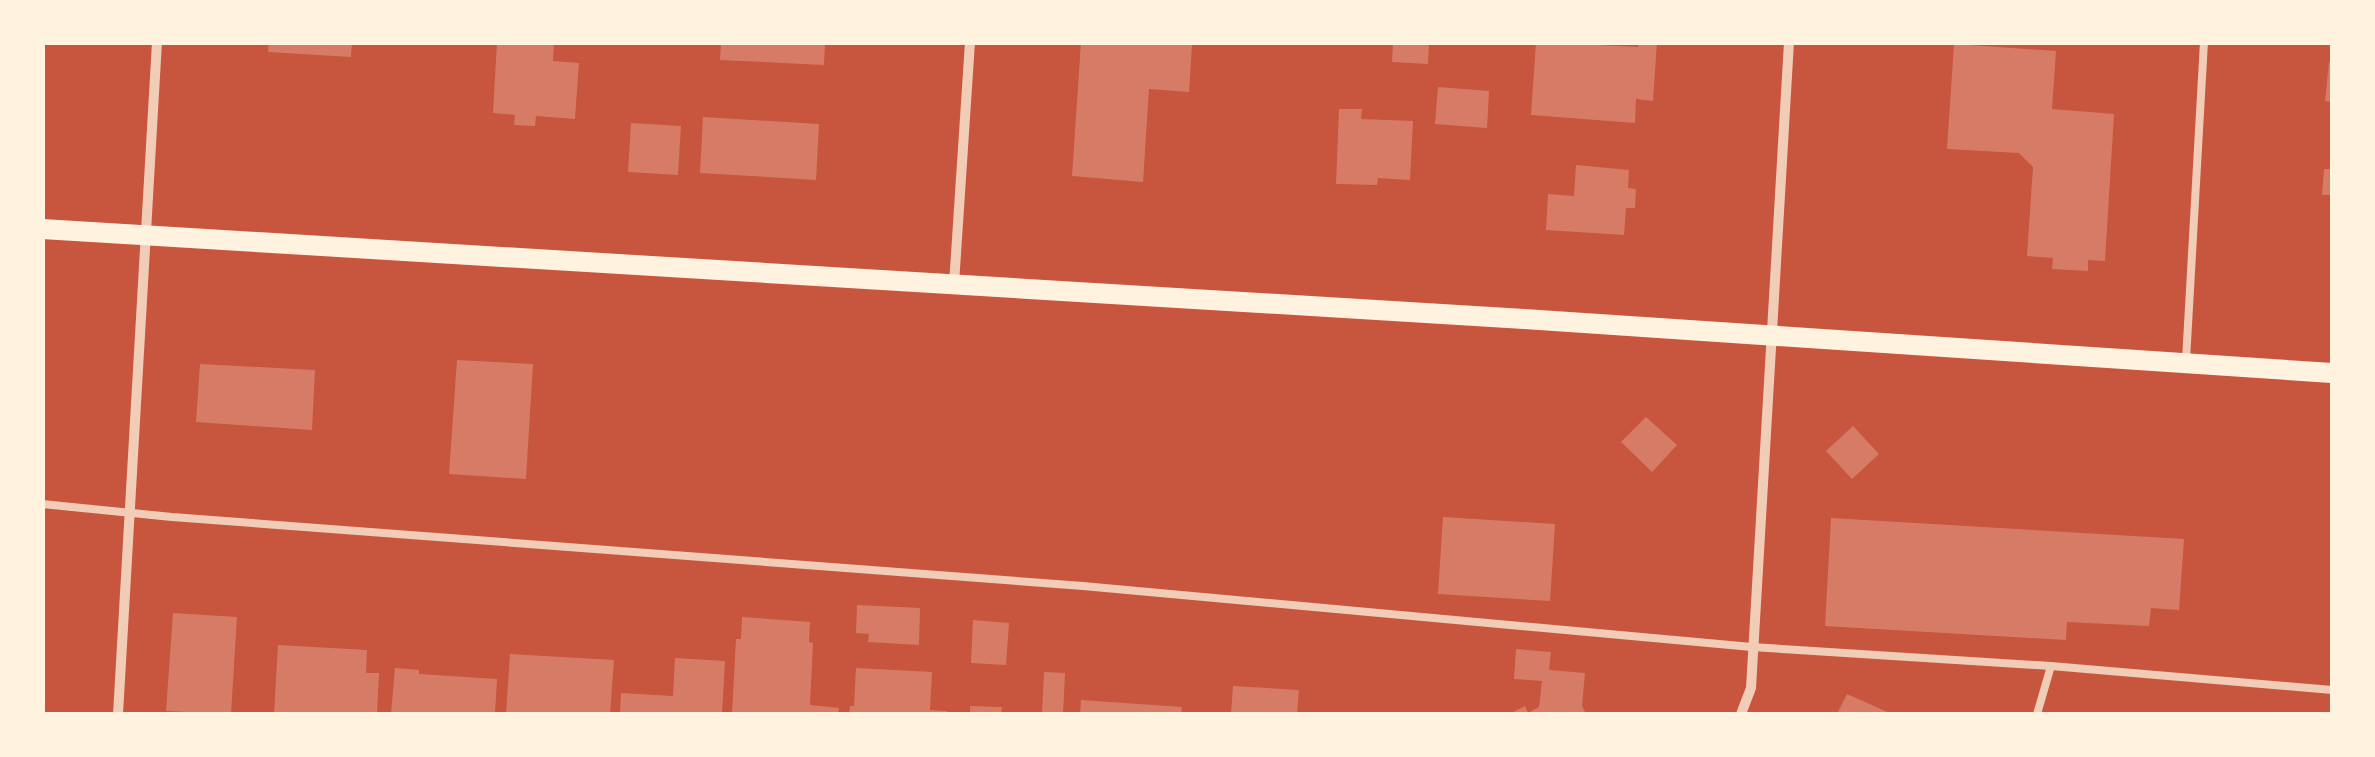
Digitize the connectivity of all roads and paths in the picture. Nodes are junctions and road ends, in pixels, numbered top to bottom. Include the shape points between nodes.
1 (157, 42) edge
2 (970, 42) edge
3 (1789, 42) edge
4 (2204, 42) edge
5 (42, 229) edge
6 (145, 236) junction
7 (954, 284) junction
8 (1774, 335) junction
9 (2185, 364) junction
10 (2332, 373) edge
11 (42, 504) edge
12 (130, 512) junction
13 (1752, 648) junction
14 (2051, 666) junction
15 (2332, 690) edge
16 (118, 714) edge
17 (1741, 714) edge
18 (2038, 714) edge

1 - 6 street
2 - 7 street
3 - 8 street
4 - 9 lane
5 - 6 main road
6 - 7 main road
6 - 12 street
7 - 8 main road
8 - 9 main road
8 - 13 street
9 - 10 main road
11 - 12 lane
12 - 13 lane via 1083,586
12 - 16 street
13 - 14 lane
13 - 17 street via 1751,688
14 - 15 lane
14 - 18 lane

